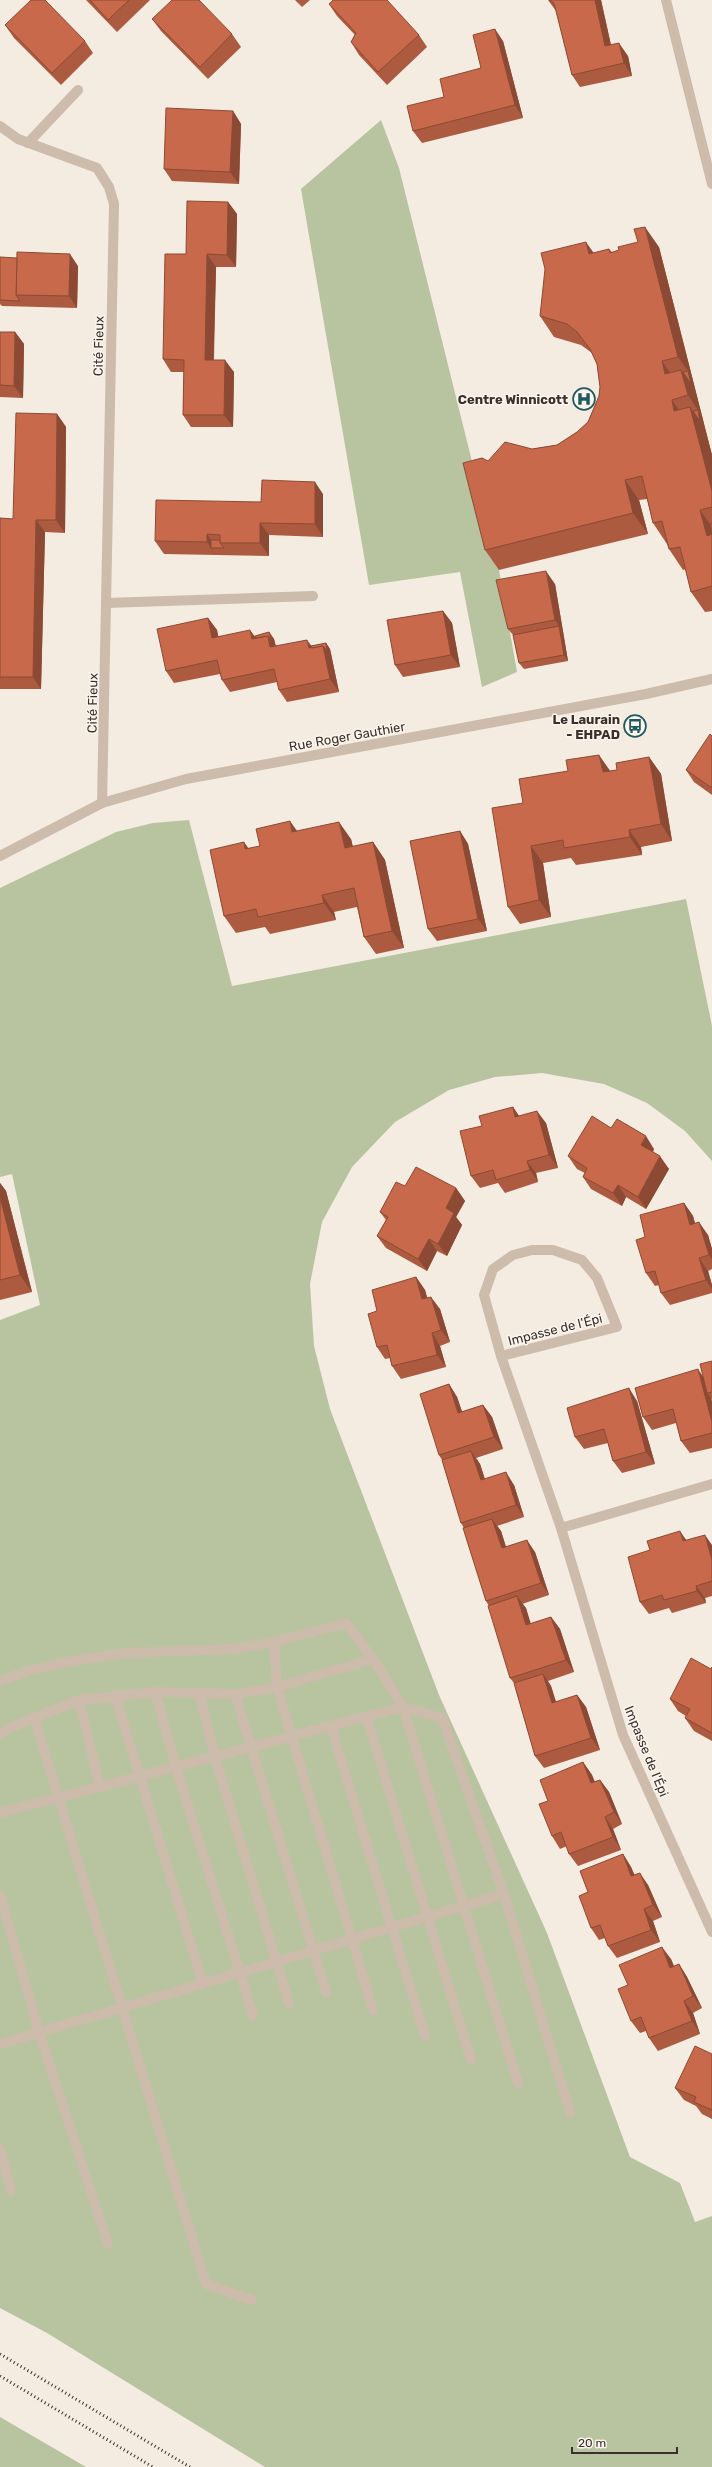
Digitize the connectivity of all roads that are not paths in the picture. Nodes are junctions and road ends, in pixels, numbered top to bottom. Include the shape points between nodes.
1 (666, 0) edge
2 (78, 90) dead end
3 (0, 126) edge
4 (28, 143) junction
5 (712, 184) edge
6 (313, 596) dead end
7 (106, 603) junction
8 (712, 679) edge
9 (102, 803) junction
10 (0, 856) edge
11 (500, 1356) junction
12 (712, 1484) edge
13 (561, 1528) junction
14 (274, 1642) junction
15 (373, 1659) junction
16 (0, 1681) edge
17 (277, 1686) junction
18 (155, 1692) junction
19 (199, 1692) junction
20 (235, 1694) junction
21 (114, 1695) junction
22 (79, 1700) junction
23 (403, 1707) junction
24 (34, 1718) junction
25 (367, 1718) junction
26 (331, 1727) junction
27 (0, 1734) edge
28 (292, 1737) junction
29 (251, 1748) junction
30 (215, 1757) junction
31 (176, 1767) junction
32 (140, 1777) junction
33 (100, 1787) junction
34 (58, 1798) junction
35 (0, 1813) edge
36 (504, 1894) junction
37 (0, 1895) edge
38 (464, 1906) junction
39 (428, 1917) junction
40 (392, 1928) junction
41 (712, 1932) edge
42 (352, 1940) junction
43 (314, 1951) junction
44 (277, 1962) junction
45 (240, 1973) junction
46 (203, 1984) junction
47 (326, 1992) dead end
48 (289, 2003) dead end
49 (122, 2008) junction
50 (373, 2010) dead end
51 (253, 2015) dead end
52 (39, 2032) junction
53 (425, 2036) dead end
54 (0, 2044) edge
55 (471, 2060) dead end
56 (518, 2083) dead end
57 (570, 2112) dead end
58 (0, 2149) edge
59 (11, 2191) dead end
60 (108, 2244) dead end
61 (252, 2300) dead end

1 - 5 street
2 - 4 street
3 - 4 street, Cité Fieux
4 - 7 street, Cité Fieux via 97,168 109,187 114,204
6 - 7 street
7 - 9 street, Cité Fieux
8 - 9 street, Rue Roger Gauthier via 646,694 186,779
9 - 10 street, Rue Roger Gauthier
11 - 11 street, Impasse de l'Épi via 617,1327 597,1278 582,1260 553,1250 532,1250 513,1255 493,1269 484,1295
11 - 13 street, Impasse de l'Épi
12 - 13 street
13 - 41 street, Impasse de l'Épi via 624,1735
14 - 15 street via 346,1623
14 - 16 street via 233,1649 126,1653 66,1662
14 - 17 street
15 - 17 street
15 - 23 street
17 - 20 street
17 - 28 street
18 - 19 street
18 - 21 street
18 - 31 street
19 - 20 street
19 - 30 street
20 - 29 street
21 - 22 street
21 - 32 street
22 - 24 street
22 - 33 street
23 - 25 street
23 - 36 street via 442,1718
23 - 38 street
24 - 27 street
24 - 34 street
25 - 26 street
25 - 39 street
26 - 28 street
26 - 40 street
28 - 29 street
28 - 42 street
29 - 30 street
29 - 43 street
30 - 31 street
30 - 44 street
31 - 32 street
31 - 45 street
32 - 33 street
32 - 46 street
33 - 34 street
34 - 35 street
34 - 49 street
36 - 38 street
36 - 57 street
37 - 52 street
38 - 39 street
38 - 56 street
39 - 40 street
39 - 55 street
40 - 42 street
40 - 53 street
42 - 43 street
42 - 50 street
43 - 44 street
43 - 47 street
44 - 45 street
44 - 48 street
45 - 46 street
45 - 51 street
46 - 49 street
49 - 52 street
49 - 61 street via 206,2284
52 - 54 street
52 - 60 street
58 - 59 street

